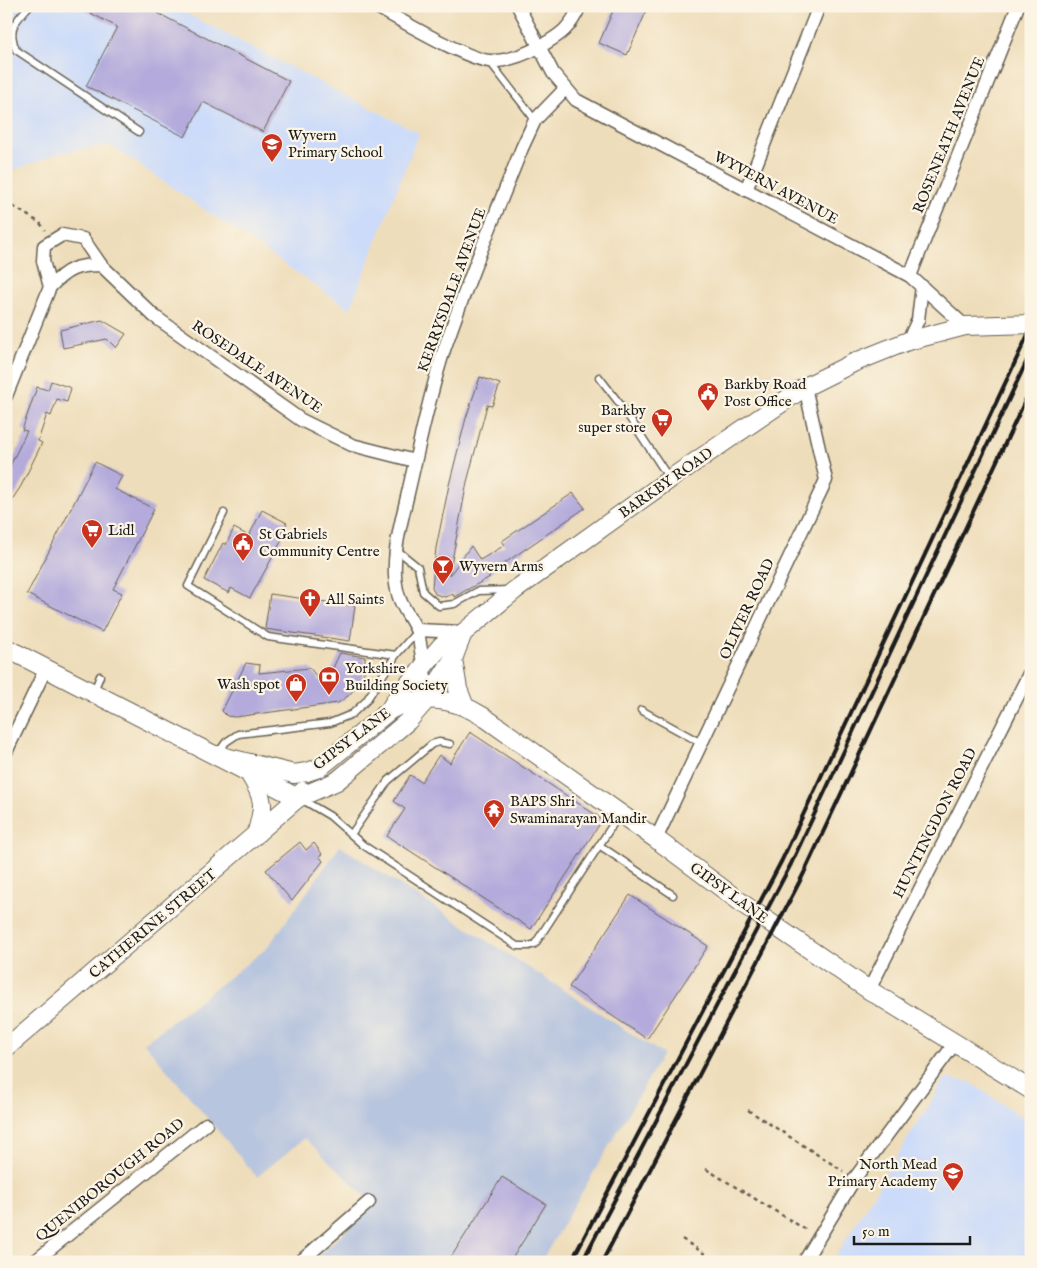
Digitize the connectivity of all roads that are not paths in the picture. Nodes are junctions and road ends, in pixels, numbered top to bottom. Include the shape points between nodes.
1 (29, 6) edge
2 (375, 6) edge
3 (518, 6) edge
4 (580, 6) edge
5 (819, 6) edge
6 (1018, 6) edge
7 (538, 47) junction
8 (489, 61) junction
9 (564, 89) junction
10 (535, 120) junction
11 (139, 132) dead end
12 (746, 190) junction
13 (101, 265) junction
14 (910, 276) junction
15 (922, 286) junction
16 (50, 287) junction
17 (1031, 324) edge
18 (965, 326) junction
19 (908, 341) junction
20 (599, 377) dead end
21 (805, 387) junction
22 (6, 396) edge
23 (415, 461) junction
24 (670, 479) junction
25 (224, 513) dead end
26 (397, 550) junction
27 (515, 590) junction
28 (418, 630) junction
29 (463, 632) junction
30 (6, 648) edge
31 (396, 655) junction
32 (453, 659) junction
33 (424, 665) junction
34 (46, 668) junction
35 (1029, 677) edge
36 (428, 698) junction
37 (465, 707) junction
38 (390, 710) junction
39 (641, 710) dead end
40 (450, 744) dead end
41 (702, 744) junction
42 (6, 752) edge
43 (217, 755) junction
44 (319, 768) junction
45 (250, 775) junction
46 (298, 798) junction
47 (620, 814) junction
48 (352, 833) junction
49 (256, 835) junction
50 (656, 839) junction
51 (599, 845) junction
52 (673, 895) dead end
53 (870, 990) junction
54 (955, 1043) junction
55 (6, 1048) edge
56 (1031, 1090) edge
57 (206, 1124) dead end
58 (369, 1202) dead end
59 (34, 1262) edge
60 (300, 1262) edge
61 (804, 1262) edge

1 - 11 lane via 12,24 16,50
2 - 8 street via 471,56
3 - 7 street, WYVERN AVENUE
4 - 7 street via 571,25
5 - 12 street
6 - 14 street, ROSENEATH AVENUE
7 - 8 street via 507,59
7 - 9 street, WYVERN AVENUE
8 - 10 lane
9 - 10 street, KERRYSDALE AVENUE
9 - 12 street, WYVERN AVENUE via 599,114
10 - 23 street, KERRYSDALE AVENUE via 444,351
12 - 14 street, WYVERN AVENUE
13 - 16 street via 81,265
13 - 16 street, ROSEDALE AVENUE via 83,239 62,235 44,246 43,261
13 - 23 street, ROSEDALE AVENUE via 154,316 301,420 352,445
14 - 15 street, WYVERN AVENUE
15 - 18 street, WYVERN AVENUE
15 - 19 street via 918,320
16 - 22 street
17 - 18 street, BARKBY ROAD
18 - 19 street, BARKBY ROAD
19 - 21 street, BARKBY ROAD via 853,362
20 - 24 lane via 624,408
21 - 24 street, BARKBY ROAD
21 - 41 street, OLIVER ROAD via 826,480
23 - 26 street, KERRYSDALE AVENUE
24 - 27 street, BARKBY ROAD
25 - 31 lane via 188,586 268,637
26 - 27 lane via 418,567 423,592 439,606 454,604 478,591
26 - 28 street, KERRYSDALE AVENUE via 398,594 407,618
27 - 29 street, BARKBY ROAD
28 - 29 street
28 - 31 lane
28 - 33 street, KERRYSDALE AVENUE
29 - 32 street
29 - 33 street, BARKBY ROAD via 441,646
30 - 34 street, GIPSY LANE
31 - 43 lane via 366,700 352,714 330,723 238,734 226,742
32 - 36 street
32 - 37 street
33 - 36 street, KERRYSDALE AVENUE
33 - 38 street, BARKBY ROAD
34 - 42 street
34 - 43 street, GIPSY LANE via 97,684
35 - 53 street, HUNTINGDON ROAD
36 - 37 street, GIPSY LANE
36 - 38 street, GIPSY LANE via 412,700
36 - 46 street, GIPSY LANE via 408,721 337,781
37 - 47 street, GIPSY LANE via 484,717
38 - 44 street, GIPSY LANE
39 - 41 lane
40 - 48 lane via 432,744 388,782
41 - 50 street, OLIVER ROAD
43 - 44 street, GIPSY LANE via 294,774
43 - 45 street, GIPSY LANE
44 - 46 street
45 - 46 street, GIPSY LANE
45 - 49 street via 261,792 263,810
46 - 48 lane
46 - 49 street, CATHERINE STREET
47 - 50 street, GIPSY LANE
47 - 51 lane
48 - 51 lane via 363,845 523,947 535,944
49 - 55 street, CATHERINE STREET
50 - 53 street, GIPSY LANE via 746,906
51 - 52 lane
53 - 54 street, GIPSY LANE
54 - 56 street, GIPSY LANE
54 - 61 street via 855,1178
57 - 59 street, QUENIBOROUGH ROAD
58 - 60 street

